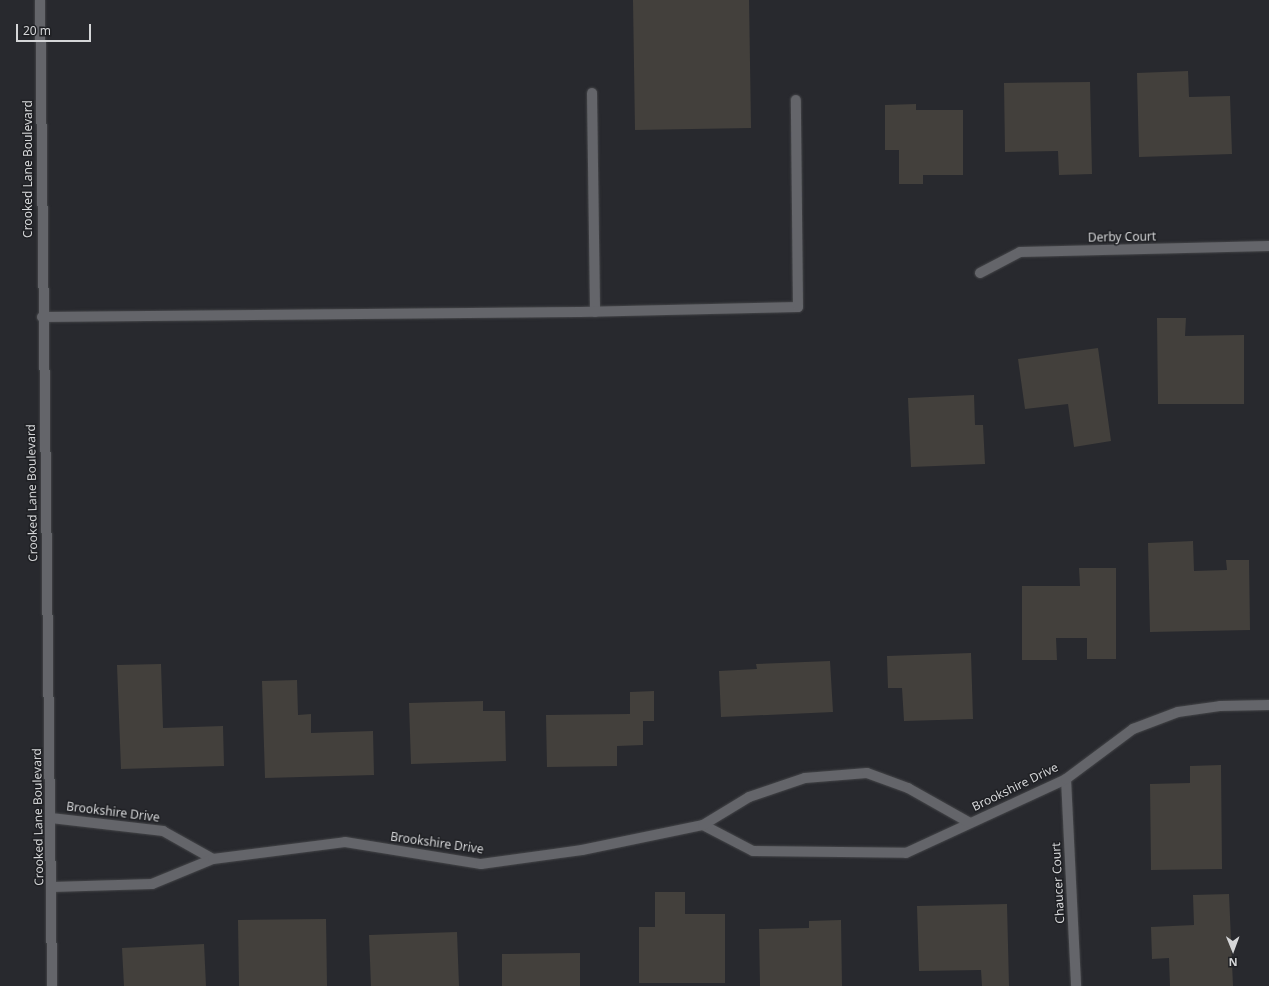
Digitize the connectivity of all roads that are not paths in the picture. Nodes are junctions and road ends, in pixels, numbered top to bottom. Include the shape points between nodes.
1 (40, 0) edge
2 (592, 93) dead end
3 (796, 100) dead end
4 (1269, 246) edge
5 (980, 272) dead end
6 (594, 312) junction
7 (42, 317) junction
8 (1269, 705) edge
9 (1066, 779) junction
10 (51, 818) junction
11 (970, 823) junction
12 (703, 825) junction
13 (213, 859) junction
14 (52, 887) junction
15 (52, 986) edge
16 (1076, 986) edge

1 - 7 street, Crooked Lane Boulevard
2 - 6 street
3 - 6 street via 798,307
4 - 5 street, Derby Court via 1020,252
6 - 7 street
7 - 10 street, Crooked Lane Boulevard
8 - 9 street, Brookshire Drive via 1220,706 1178,712 1133,729
9 - 11 street, Brookshire Drive
9 - 16 street, Chaucer Court
10 - 13 street, Brookshire Drive via 163,831
10 - 14 street, Crooked Lane Boulevard
11 - 12 street, Brookshire Drive via 906,853 753,851
11 - 12 street, Brookshire Drive via 908,788 867,773 805,778 750,797
12 - 13 street, Brookshire Drive via 582,850 481,864 345,842
13 - 14 street, Brookshire Drive via 152,884
14 - 15 street, Crooked Lane Boulevard

